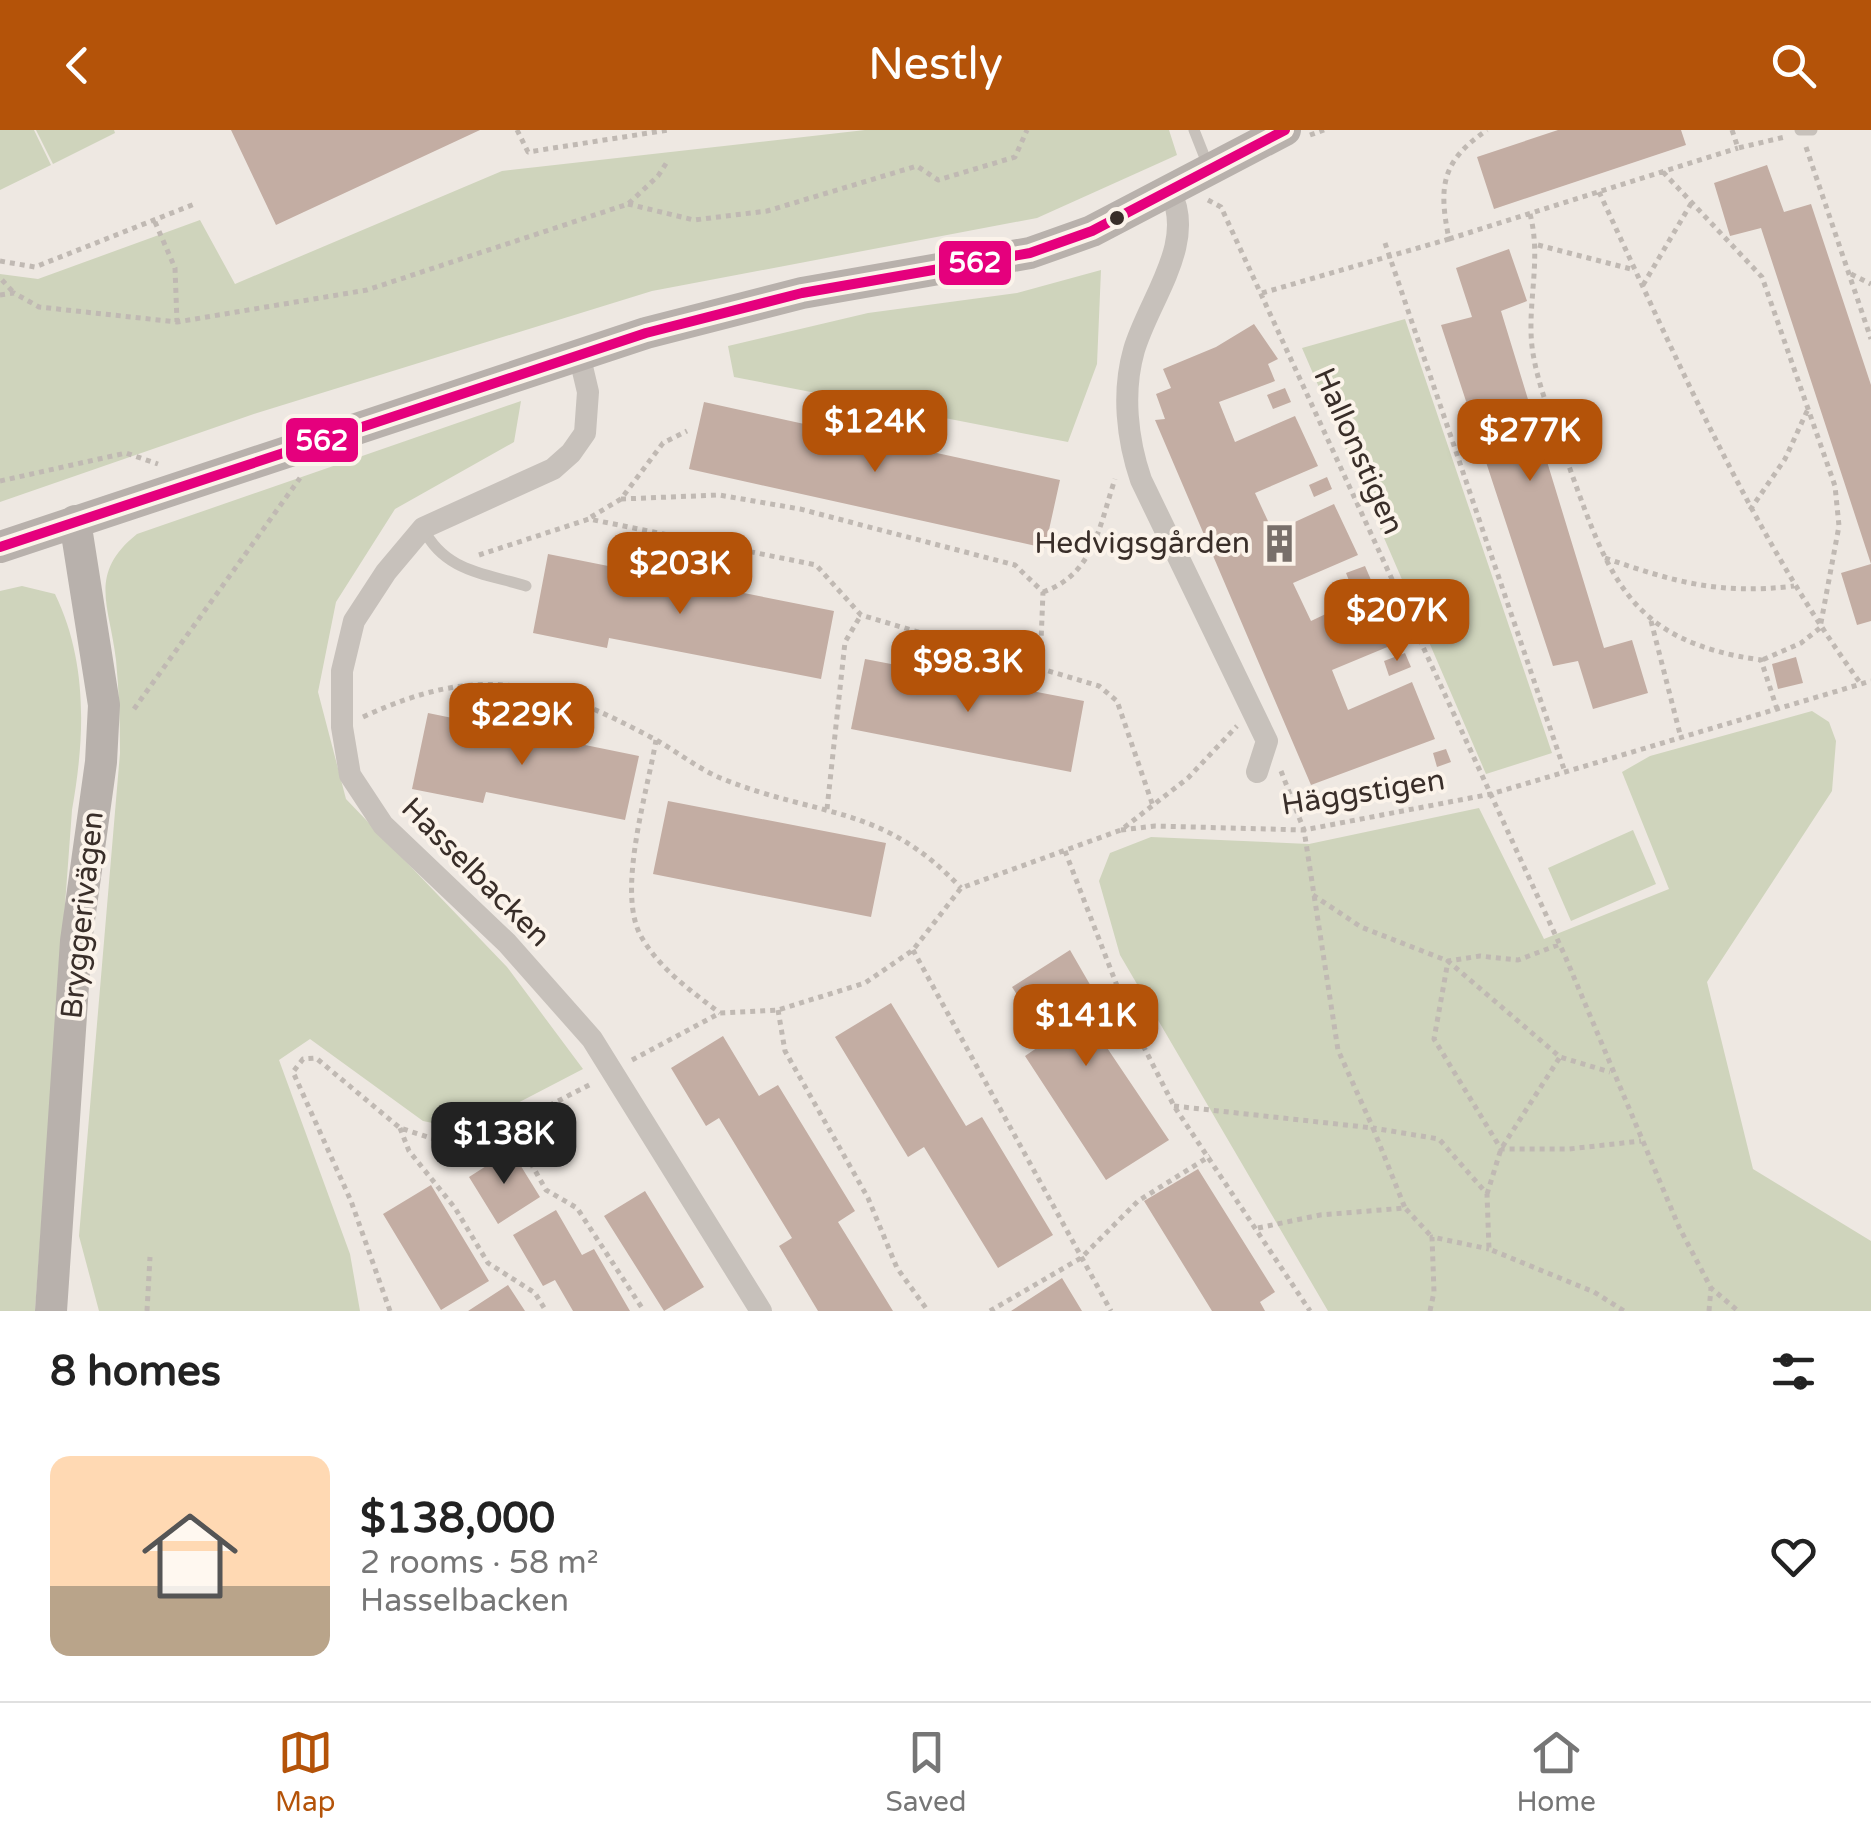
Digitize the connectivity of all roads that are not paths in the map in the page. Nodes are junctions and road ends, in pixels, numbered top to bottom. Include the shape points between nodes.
1 (1194, 130) edge
2 (1285, 130) edge
3 (1192, 185) junction
4 (580, 354) junction
5 (75, 521) junction
6 (423, 528) junction
7 (0, 547) edge
8 (526, 586) dead end
9 (1257, 772) dead end
10 (52, 1311) edge
11 (762, 1311) edge

1 - 3 lane
2 - 3 street
3 - 4 street via 1030,253 802,292
3 - 9 street via 1172,257 1133,352 1127,420 1141,480 1267,741
4 - 5 street
4 - 6 street, Hasselbacken via 588,392 585,433 571,453 553,470
5 - 7 street
5 - 10 street, Bryggerivägen via 104,705 76,941
6 - 8 lane via 434,552 454,564
6 - 11 street, Hasselbacken via 354,621 342,671 350,776 383,826 507,943 592,1039

